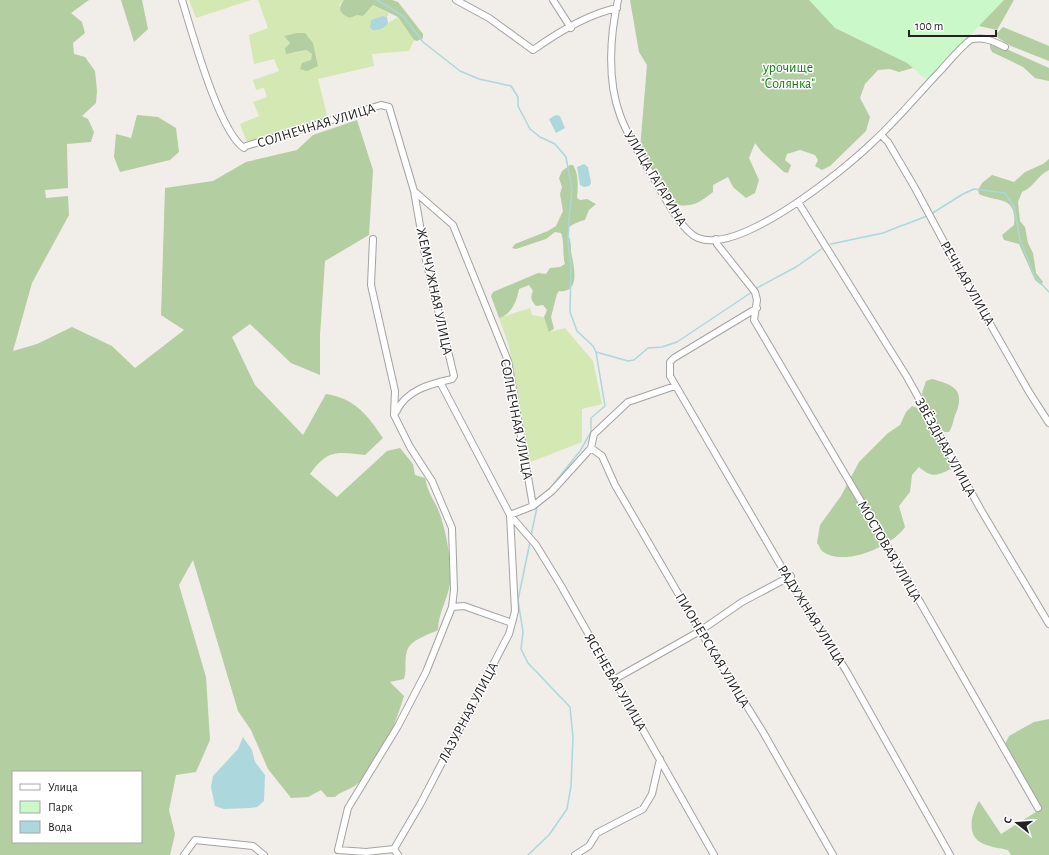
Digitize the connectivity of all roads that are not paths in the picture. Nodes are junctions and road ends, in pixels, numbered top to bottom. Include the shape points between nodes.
1 (182, 0) edge
2 (456, 0) edge
3 (553, 0) edge
4 (618, 0) edge
5 (616, 8) junction
6 (571, 28) junction
7 (1005, 46) dead end
8 (881, 135) junction
9 (414, 191) junction
10 (798, 202) junction
11 (373, 239) dead end
12 (716, 239) junction
13 (757, 308) junction
14 (440, 382) junction
15 (675, 386) junction
16 (394, 415) junction
17 (1049, 422) edge
18 (591, 448) junction
19 (533, 506) junction
20 (510, 515) junction
21 (790, 577) junction
22 (452, 608) junction
23 (512, 623) junction
24 (1049, 624) edge
25 (700, 631) junction
26 (615, 678) junction
27 (660, 759) junction
28 (1038, 808) dead end
29 (394, 849) junction
30 (713, 853) edge
31 (184, 855) edge
32 (264, 855) edge
33 (398, 855) edge
34 (575, 855) edge
35 (705, 855) edge
36 (833, 855) edge
37 (950, 855) edge

1 - 9 street, СОЛНЕЧНАЯ УЛИЦА via 223,118 238,144 244,148 307,126 386,105 389,107
2 - 6 street via 489,18 533,50
3 - 6 street
4 - 5 street, УЛИЦА ГАГАРИНА
5 - 6 street via 606,10
5 - 12 street, УЛИЦА ГАГАРИНА via 612,65 620,115 632,142 685,227 699,238
7 - 8 street, УЛИЦА ГАГАРИНА via 985,38 970,40
8 - 10 street, УЛИЦА ГАГАРИНА
8 - 17 street, РЕЧНАЯ УЛИЦА via 888,142 1029,392
9 - 14 street, ЖЕМЧУЖНАЯ УЛИЦА via 426,260 454,376
9 - 19 street, СОЛНЕЧНАЯ УЛИЦА via 453,225 508,361
10 - 12 street, УЛИЦА ГАГАРИНА via 757,227 734,236
10 - 24 street, ЗВЁЗДНАЯ УЛИЦА via 907,377 981,510
11 - 16 street via 371,285 395,391
12 - 13 street, МОСТОВАЯ УЛИЦА via 717,244 753,290 758,300
13 - 15 street, РАДУЖНАЯ УЛИЦА via 674,358 670,362 670,376
13 - 28 street, МОСТОВАЯ УЛИЦА via 754,320
14 - 16 street, ЖЕМЧУЖНАЯ УЛИЦА via 422,386 398,405
14 - 20 street
15 - 18 street via 628,402 594,434
15 - 21 street, РАДУЖНАЯ УЛИЦА
16 - 22 street via 410,447 432,481 452,528
18 - 19 street via 552,491
18 - 25 street, ПИОНЕРСКАЯ УЛИЦА via 602,456 615,485
19 - 20 street
20 - 23 street, ЛАЗУРНАЯ УЛИЦА via 515,611
20 - 26 street, ЯСЕНЕВАЯ УЛИЦА via 536,545
21 - 25 street via 742,602
21 - 37 street, РАДУЖНАЯ УЛИЦА via 847,672
22 - 23 street via 464,606
22 - 29 street via 426,672 398,726 348,808 338,850 366,852
23 - 29 street, ЛАЗУРНАЯ УЛИЦА via 459,732 410,825
25 - 26 street
25 - 36 street, ПИОНЕРСКАЯ УЛИЦА via 763,732
26 - 27 street, ЯСЕНЕВАЯ УЛИЦА
27 - 30 street, ЯСЕНЕВАЯ УЛИЦА
27 - 34 street via 652,794 643,809 597,833 589,846
29 - 33 street
30 - 35 street
31 - 32 street via 195,840 253,846

